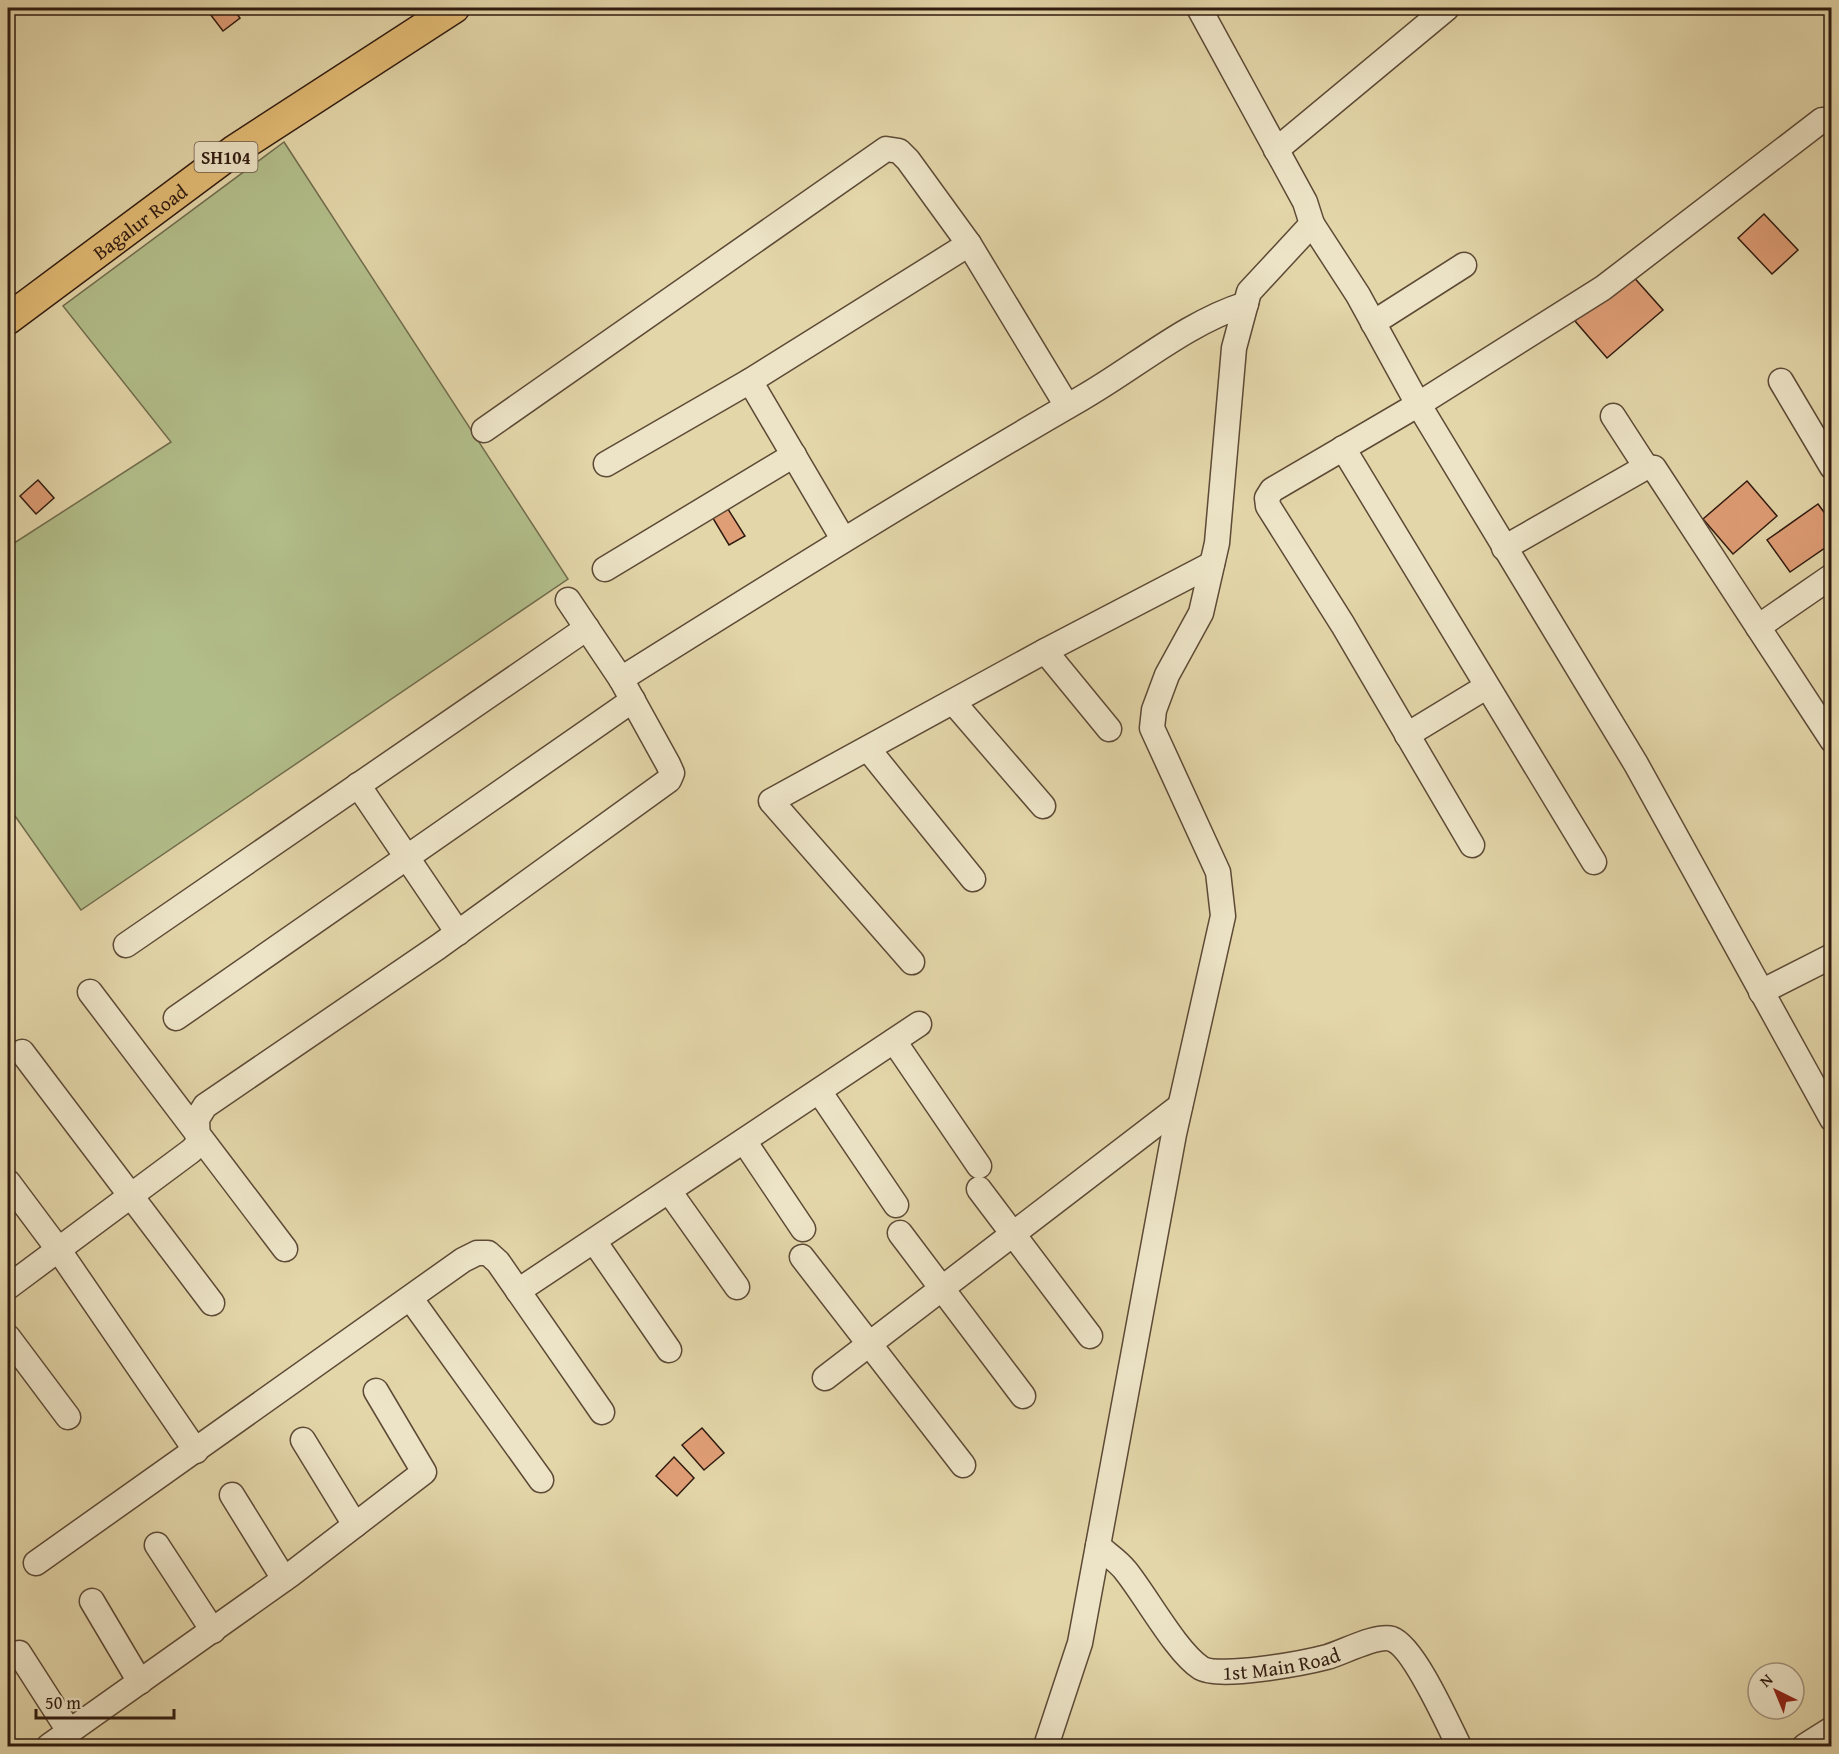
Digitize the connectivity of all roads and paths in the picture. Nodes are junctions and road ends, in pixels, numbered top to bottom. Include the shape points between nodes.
1 (416, 8) edge
2 (454, 8) edge
3 (1199, 8) edge
4 (1434, 12) edge
5 (1822, 120) dead end
6 (1276, 150) junction
7 (1312, 224) junction
8 (969, 244) junction
9 (1464, 265) dead end
10 (21, 294) edge
11 (1246, 304) junction
12 (8, 319) edge
13 (1373, 322) junction
14 (750, 381) junction
15 (1781, 381) dead end
16 (1419, 404) junction
17 (1067, 406) junction
18 (1613, 416) dead end
19 (484, 430) dead end
20 (1343, 448) junction
21 (794, 455) junction
22 (606, 464) dead end
23 (1646, 467) junction
24 (1832, 467) edge
25 (843, 539) junction
26 (1504, 548) junction
27 (1212, 564) junction
28 (605, 569) dead end
29 (1832, 576) edge
30 (568, 600) dead end
31 (1758, 627) junction
32 (587, 628) junction
33 (1045, 651) junction
34 (1486, 687) junction
35 (627, 689) junction
36 (954, 703) junction
37 (1110, 729) dead end
38 (1407, 735) junction
39 (1832, 740) edge
40 (868, 748) junction
41 (358, 785) junction
42 (1043, 806) dead end
43 (1472, 845) dead end
44 (407, 857) junction
45 (1594, 862) dead end
46 (973, 879) dead end
47 (458, 933) junction
48 (126, 945) dead end
49 (1832, 956) edge
50 (912, 962) dead end
51 (90, 992) dead end
52 (1761, 993) junction
53 (176, 1018) dead end
54 (919, 1024) dead end
55 (894, 1041) junction
56 (21, 1052) dead end
57 (819, 1091) junction
58 (1180, 1106) junction
59 (1832, 1119) edge
60 (199, 1137) junction
61 (744, 1141) junction
62 (8, 1182) edge
63 (669, 1191) junction
64 (131, 1196) junction
65 (896, 1205) dead end
66 (803, 1229) dead end
67 (900, 1233) dead end
68 (1014, 1235) junction
69 (594, 1241) junction
70 (58, 1249) junction
71 (285, 1249) dead end
72 (802, 1257) dead end
73 (8, 1287) edge
74 (737, 1287) dead end
75 (944, 1289) junction
76 (518, 1292) junction
77 (411, 1299) junction
78 (212, 1304) dead end
79 (1090, 1336) dead end
80 (8, 1337) edge
81 (870, 1345) junction
82 (669, 1350) dead end
83 (825, 1378) dead end
84 (376, 1390) dead end
85 (1023, 1396) dead end
86 (602, 1412) dead end
87 (68, 1417) dead end
88 (303, 1440) dead end
89 (196, 1451) junction
90 (963, 1465) dead end
91 (541, 1480) dead end
92 (232, 1495) dead end
93 (356, 1525) junction
94 (157, 1545) dead end
95 (1098, 1546) junction
96 (36, 1563) dead end
97 (284, 1579) junction
98 (92, 1601) dead end
99 (213, 1630) junction
100 (19, 1653) dead end
101 (140, 1682) junction
102 (1832, 1729) edge
103 (69, 1731) junction
104 (49, 1746) edge
105 (1046, 1746) edge
106 (1459, 1746) edge
107 (1805, 1746) edge

1 - 10 main road, Bagalur Road / SH104 via 220,138
2 - 10 main road, Bagalur Road / SH104
3 - 6 street
4 - 6 street
5 - 16 street via 1603,288
6 - 7 street via 1305,202
7 - 11 street via 1250,292
7 - 13 street
8 - 14 street
8 - 17 street
8 - 19 street via 908,160 899,151 886,149
9 - 13 street
10 - 12 main road, Bagalur Road / SH104
11 - 17 street via 1217,313
11 - 27 street via 1234,348
13 - 16 street
14 - 21 street
14 - 22 street
15 - 24 street
16 - 20 street
16 - 26 street
17 - 25 street
18 - 23 street
20 - 34 street
20 - 38 street via 1272,490 1268,506
21 - 25 street
21 - 28 street
23 - 26 street
23 - 31 street via 1654,468 1660,476
25 - 35 street
26 - 52 street via 1636,764
27 - 33 street
27 - 58 street via 1201,613 1167,675 1152,728 1218,872 1223,916
29 - 31 street
30 - 32 street
31 - 39 street
32 - 35 street
32 - 41 street
33 - 36 street
33 - 37 street
34 - 38 street
34 - 45 street
35 - 44 street
35 - 47 street via 668,764 672,773 669,780
36 - 40 street
36 - 42 street
38 - 43 street
40 - 46 street
40 - 50 street via 771,801
41 - 44 street
41 - 48 street
44 - 47 street
44 - 53 street
47 - 60 street via 205,1106 197,1119
49 - 52 street
51 - 60 street
52 - 59 street
54 - 55 street
55 - 57 street
55 - 68 street
56 - 64 street
57 - 61 street
57 - 65 street
58 - 68 street
58 - 95 street
60 - 64 street via 191,1151
60 - 71 street
61 - 63 street
61 - 66 street
62 - 70 street
63 - 69 street
63 - 74 street
64 - 70 street
64 - 78 street
67 - 75 street
68 - 75 street
68 - 79 street
69 - 76 street
69 - 82 street
70 - 73 street
70 - 89 street
72 - 81 street
75 - 81 street
75 - 85 street
76 - 77 street via 498,1262 488,1253 477,1253
76 - 86 street
77 - 89 street
77 - 91 street
80 - 87 street
81 - 83 street
81 - 90 street
84 - 93 street via 424,1472
88 - 93 street
89 - 96 street
92 - 97 street
93 - 97 street
94 - 99 street
95 - 105 street via 1080,1643
95 - 106 street, 1st Main Road via 1124,1568 1201,1668 1251,1671 1325,1658 1391,1639 1420,1671
97 - 99 street
98 - 101 street
99 - 101 street
100 - 103 street
101 - 103 street
102 - 107 street
103 - 104 street

